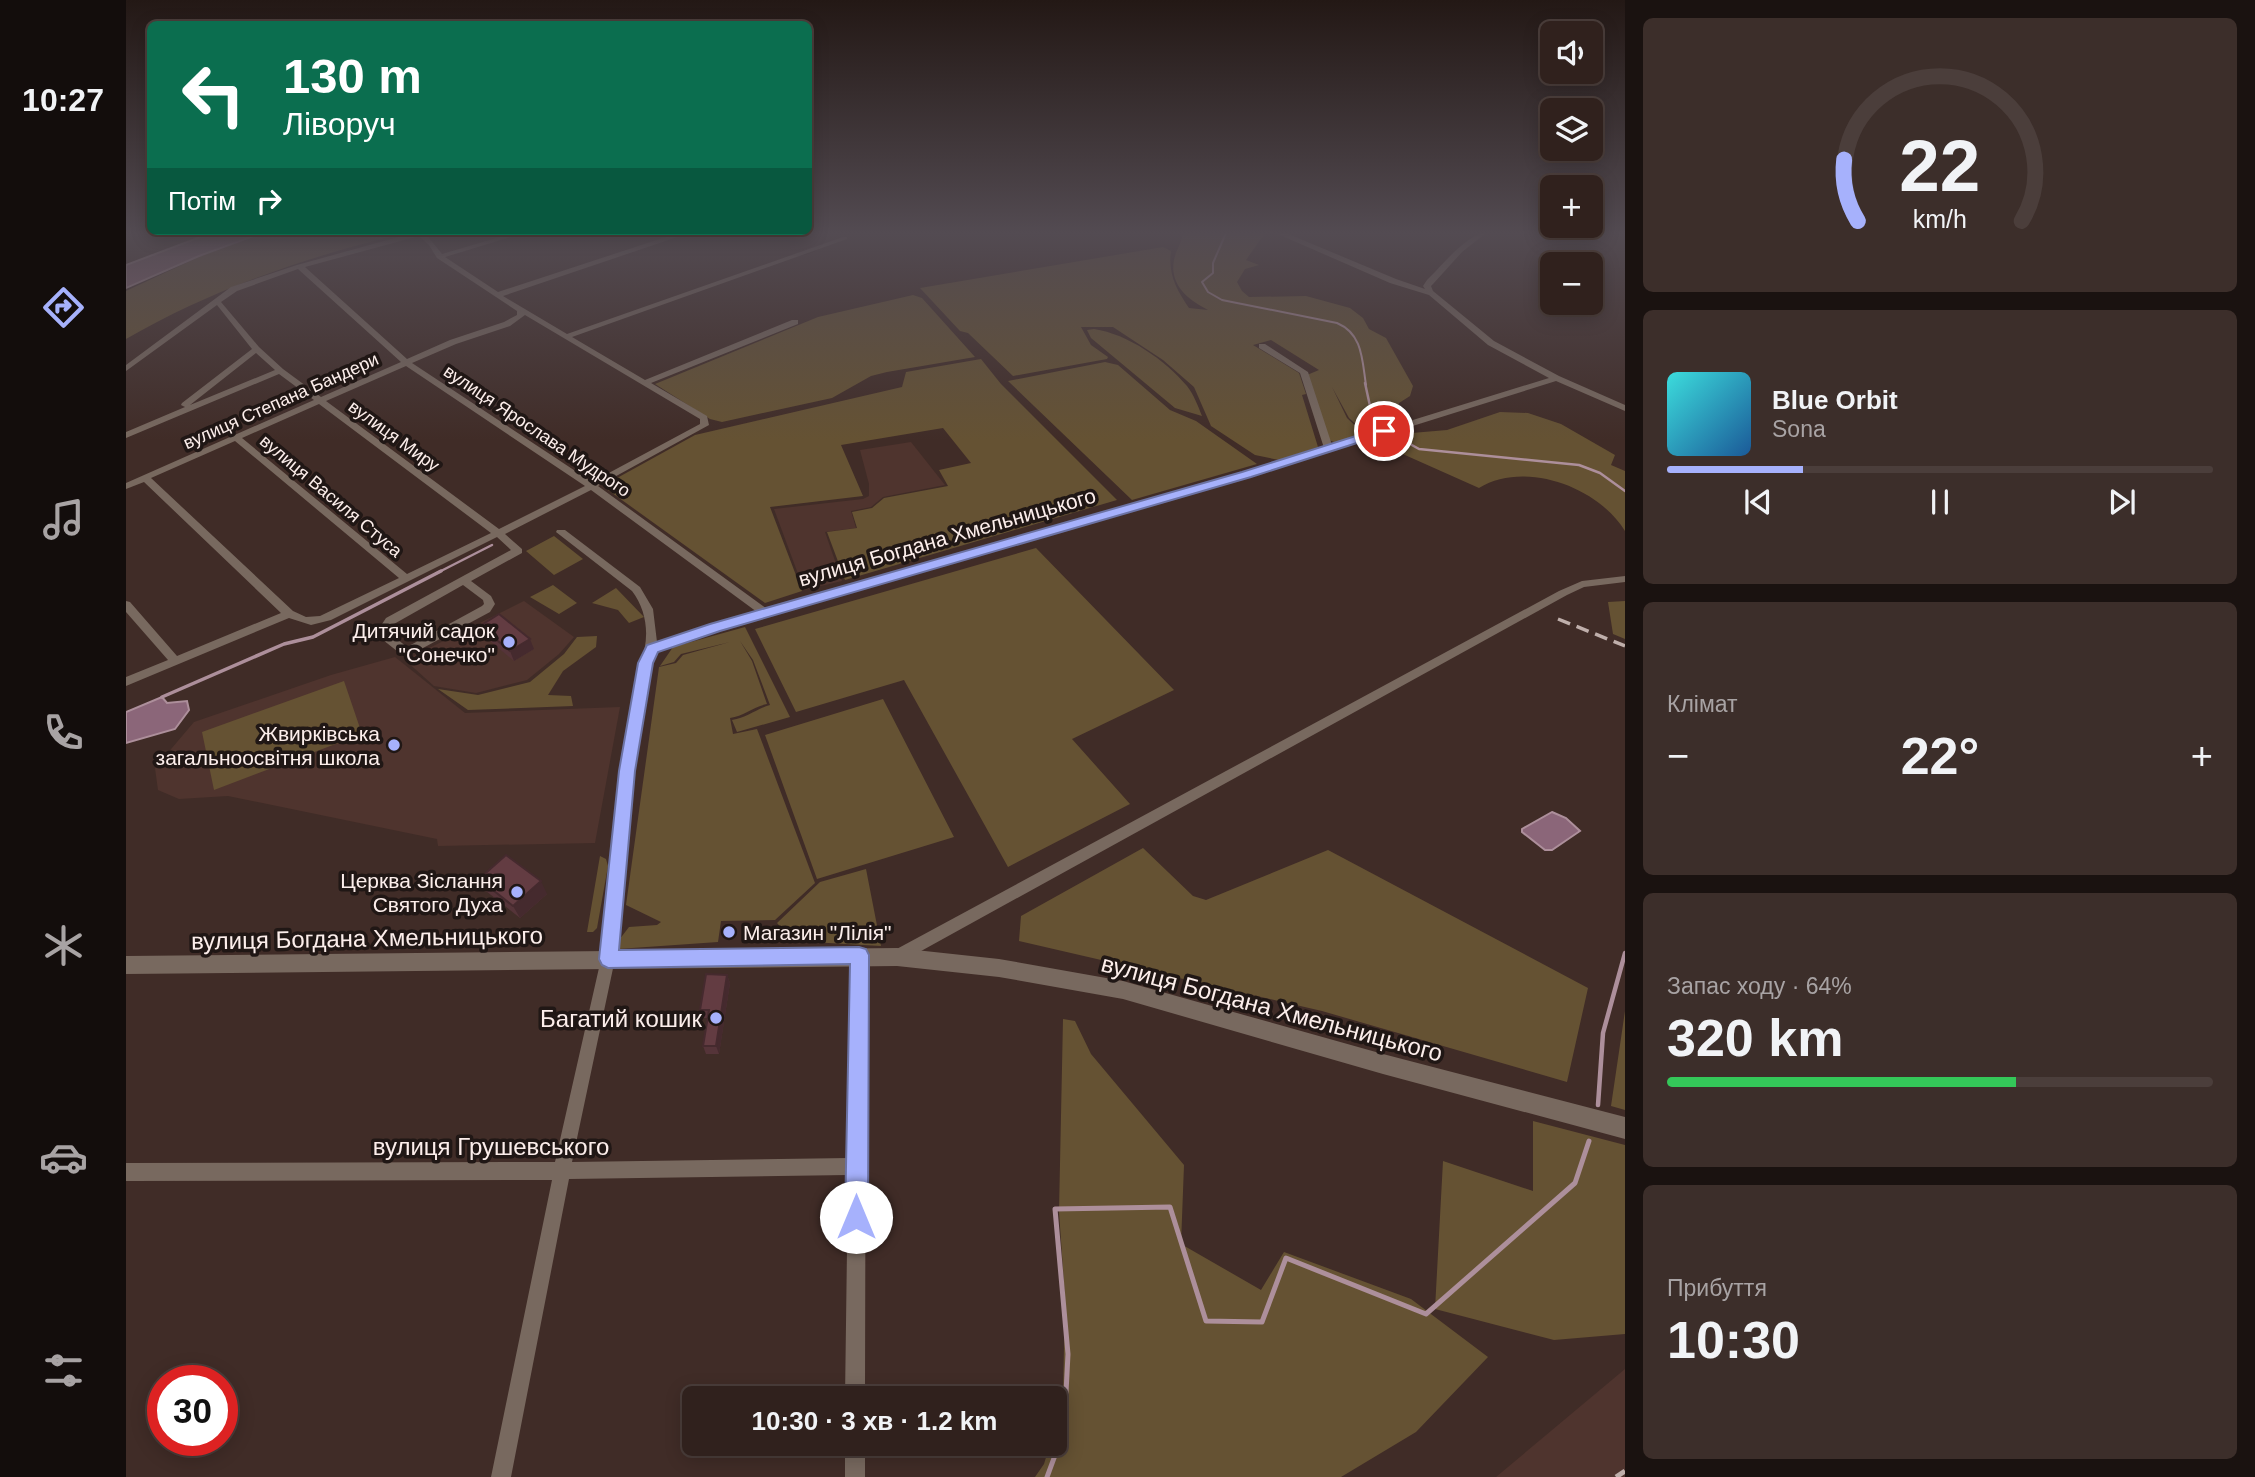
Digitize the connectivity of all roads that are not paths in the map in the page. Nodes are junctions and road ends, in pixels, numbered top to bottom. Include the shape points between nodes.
1 (216, 302) joint
2 (338, 302) edge
3 (509, 302) edge
4 (665, 302) edge
5 (1443, 302) edge
6 (521, 310) junction
7 (795, 322) dead end
8 (565, 337) junction
9 (1262, 346) dead end
10 (256, 349) junction
11 (407, 363) junction
12 (126, 369) edge
13 (280, 371) junction
14 (1556, 378) junction
15 (645, 383) junction
16 (320, 401) junction
17 (1624, 407) edge
18 (173, 414) junction
19 (705, 425) joint
20 (126, 435) edge
21 (237, 438) junction
22 (1329, 449) junction
23 (145, 478) junction
24 (126, 486) edge
25 (593, 486) junction
26 (561, 532) dead end
27 (498, 533) junction
28 (406, 579) junction
29 (1625, 579) edge
30 (464, 581) junction
31 (126, 605) edge
32 (765, 613) junction
33 (289, 614) junction
34 (652, 648) junction
35 (174, 660) junction
36 (126, 682) edge
37 (859, 955) junction
38 (897, 957) junction
39 (608, 959) junction
40 (126, 965) edge
41 (1625, 1128) edge
42 (856, 1166) junction
43 (562, 1171) junction
44 (126, 1172) edge
45 (855, 1386) edge
46 (855, 1456) edge
47 (501, 1477) edge
48 (855, 1477) edge

1 - 10 street, вулиця Миру
1 - 12 street
2 - 11 street, вулиця Ярослава Мудрого
3 - 6 street
4 - 8 street
5 - 14 street via 1491,343
6 - 8 street
6 - 11 street, вулиця Степана Бандери via 521,316 508,324
7 - 15 street
8 - 15 street
9 - 22 street via 1304,372
10 - 13 street, вулиця Миру
10 - 18 street
11 - 16 street, вулиця Степана Бандери
11 - 25 street, вулиця Ярослава Мудрого
13 - 16 street, вулиця Миру
13 - 18 street
14 - 17 street
14 - 22 street, вулиця Богдана Хмельницького
15 - 19 street via 704,418
16 - 21 street, вулиця Степана Бандери
16 - 27 street, вулиця Миру
18 - 20 street
19 - 25 street
21 - 23 street, вулиця Степана Бандери
21 - 28 street, вулиця Василя Стуса
22 - 32 street, вулиця Богдана Хмельницького
23 - 24 street, вулиця Степана Бандери
23 - 33 street
25 - 27 street
25 - 32 street, вулиця Ярослава Мудрого
26 - 34 street via 646,599
27 - 28 street
27 - 30 street via 518,551
28 - 33 street via 323,620 312,623
29 - 38 street via 1583,584 1563,593
30 - 30 street via 487,598 490,604 486,609 406,652 382,634 390,621
31 - 35 street
32 - 34 street, вулиця Богдана Хмельницького
33 - 35 street
34 - 39 street via 627,771
35 - 36 street
37 - 38 street, вулиця Богдана Хмельницького
37 - 39 street, вулиця Богдана Хмельницького
37 - 42 street
38 - 41 street, вулиця Богдана Хмельницького via 999,968 1123,990
39 - 40 street, вулиця Богдана Хмельницького
39 - 43 street
42 - 43 street, вулиця Грушевського
42 - 45 street
43 - 44 street, вулиця Грушевського
43 - 47 street
46 - 48 street

